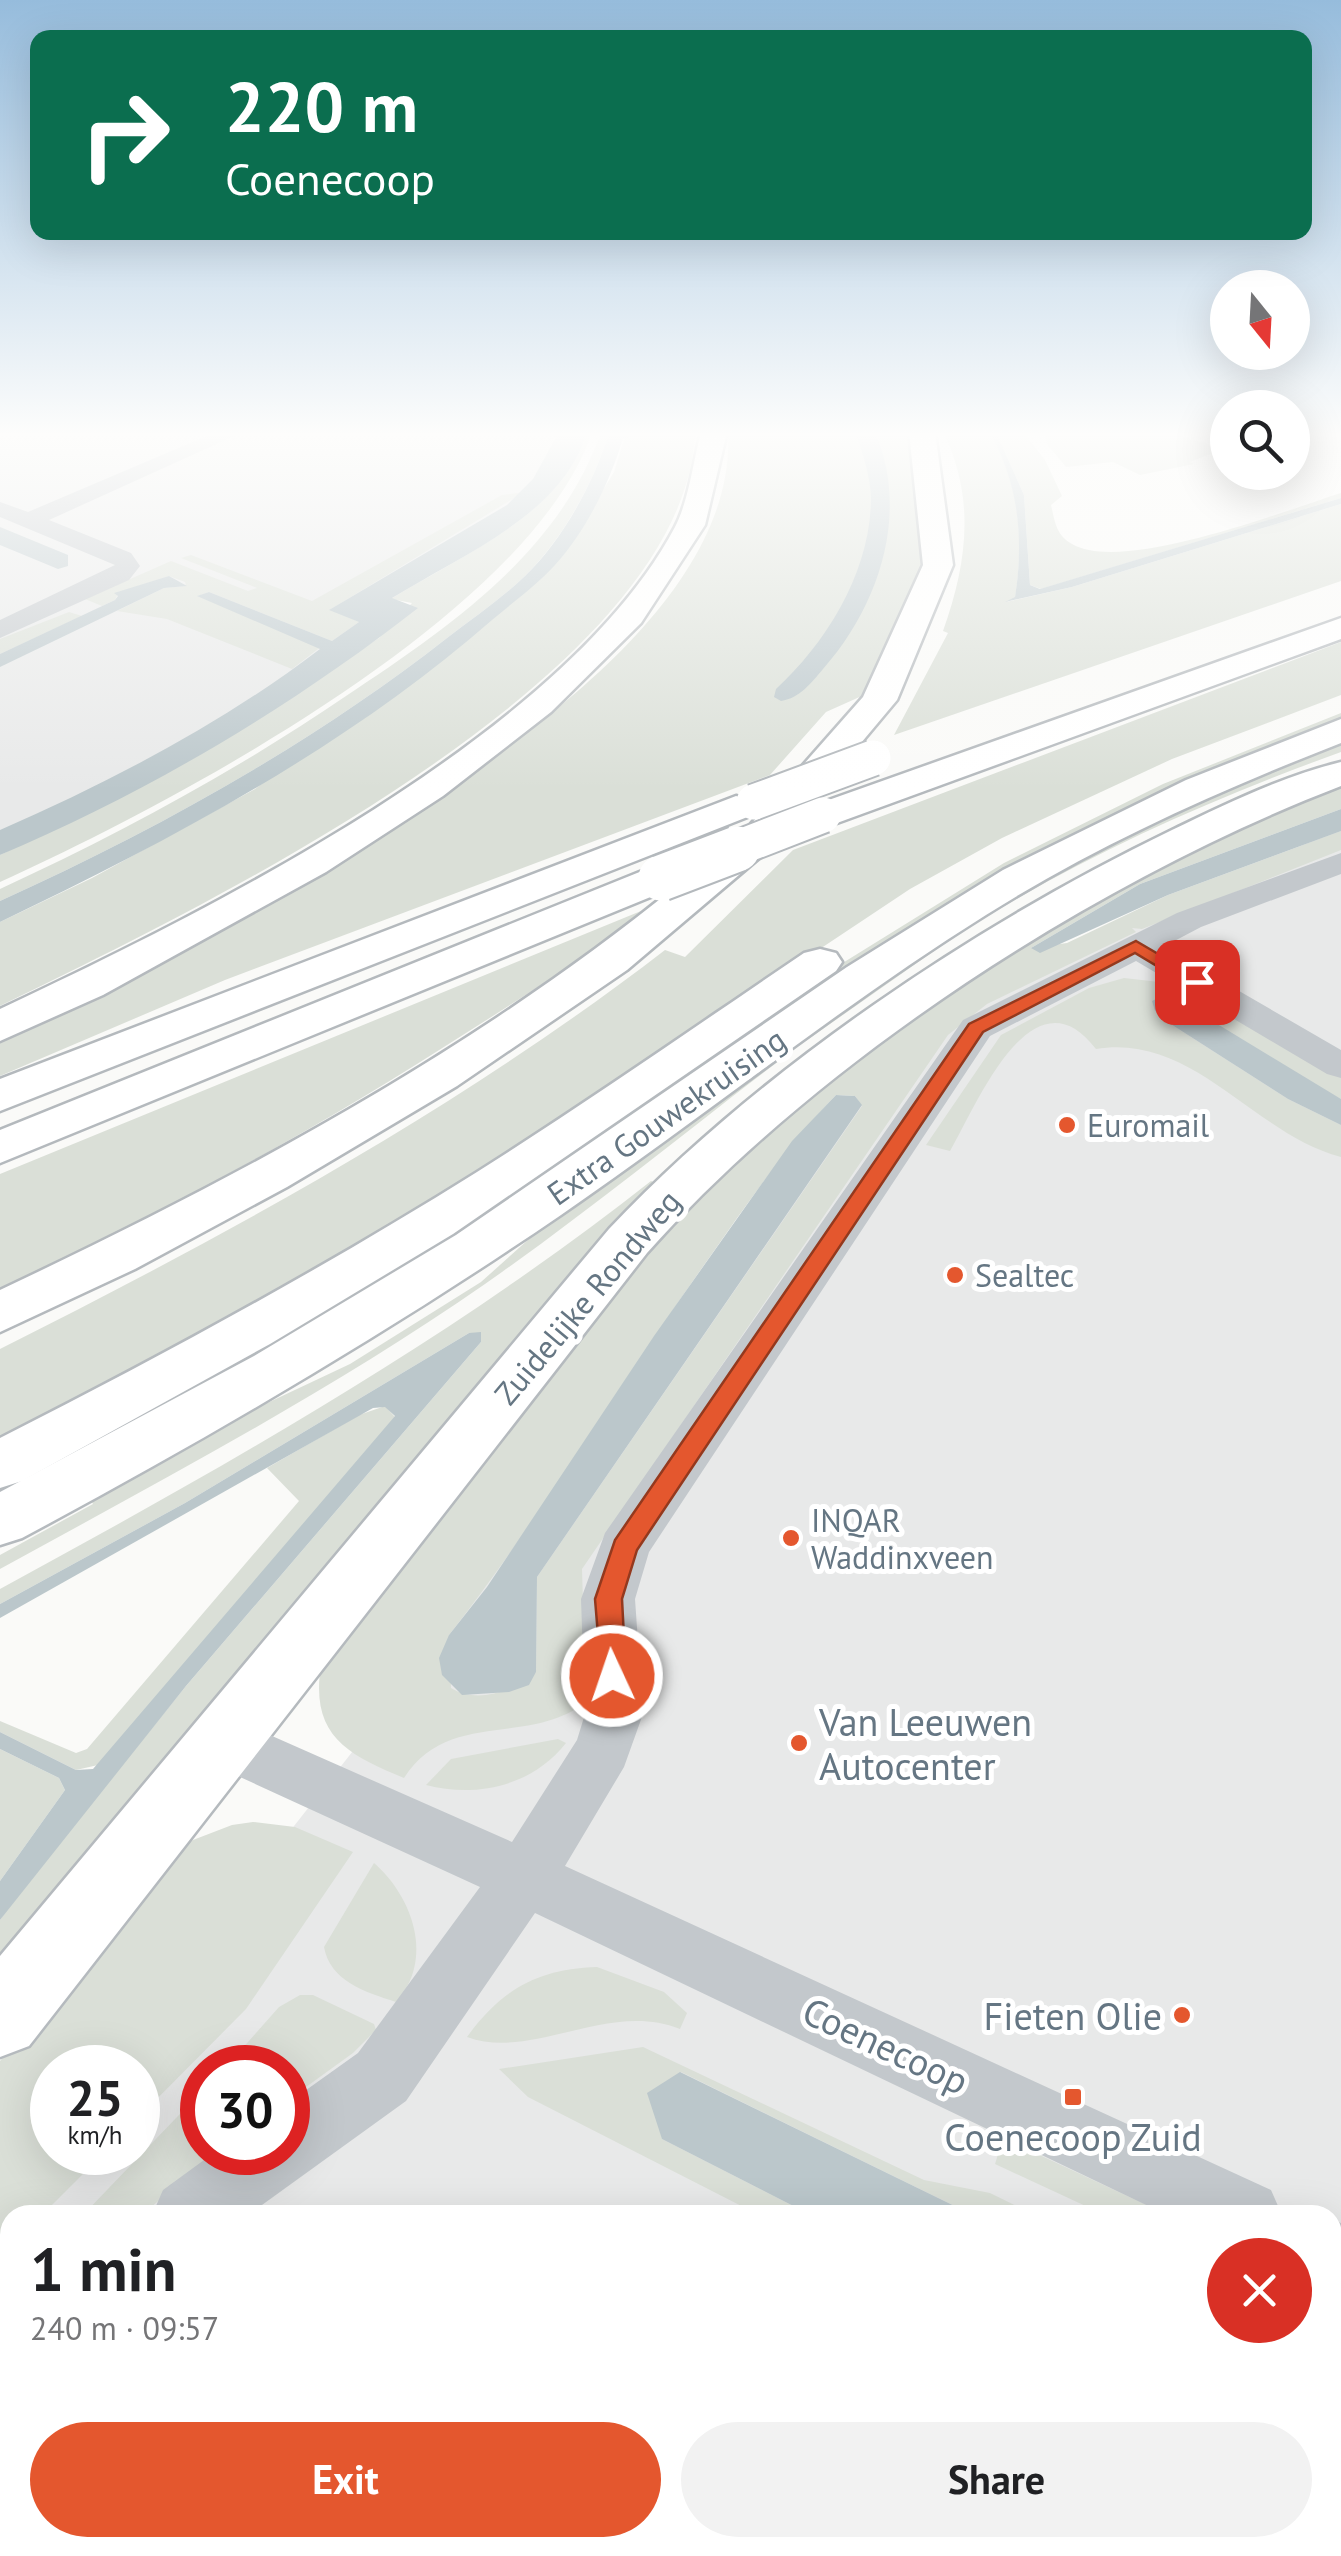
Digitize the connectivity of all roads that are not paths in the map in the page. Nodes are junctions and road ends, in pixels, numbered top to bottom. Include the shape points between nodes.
1 (106, 551) edge
2 (677, 551) edge
3 (940, 551) edge
4 (1341, 628) edge
5 (0, 630) edge
6 (1341, 704) edge
7 (1341, 730) edge
8 (888, 752) dead end
9 (1341, 773) edge
10 (1341, 864) edge
11 (1136, 946) junction
12 (0, 1027) edge
13 (1341, 1066) edge
14 (0, 1096) edge
15 (0, 1148) edge
16 (0, 1313) edge
17 (0, 1464) edge
18 (0, 1521) edge
19 (224, 1742) junction
20 (524, 1877) junction
21 (0, 2018) edge
22 (310, 2128) edge
23 (244, 2175) edge
24 (202, 2205) edge
25 (1225, 2205) edge

1 - 5 street via 128,566 120,574
2 - 12 main road via 632,613 530,711 398,808 208,921
3 - 16 main road via 929,606 889,685 830,766 734,862 638,941 384,1110
4 - 15 main road, bridge via 661,878
6 - 17 main road, Extra Gouwekruising via 1116,794 951,880 391,1249
7 - 18 main road, Extra Gouwekruising via 1172,800 1004,886 412,1288
8 - 14 main road, bridge
9 - 19 main road, Zuidelijke Rondweg via 1178,839 1026,923 715,1151 628,1241
10 - 11 street
11 - 13 street
11 - 20 street via 976,1028 624,1548 608,1599 614,1714 603,1749
19 - 20 street, Coenecoop
19 - 21 main road, Zuidelijke Rondweg
20 - 22 street via 382,2077
20 - 25 street, Coenecoop
23 - 24 street

